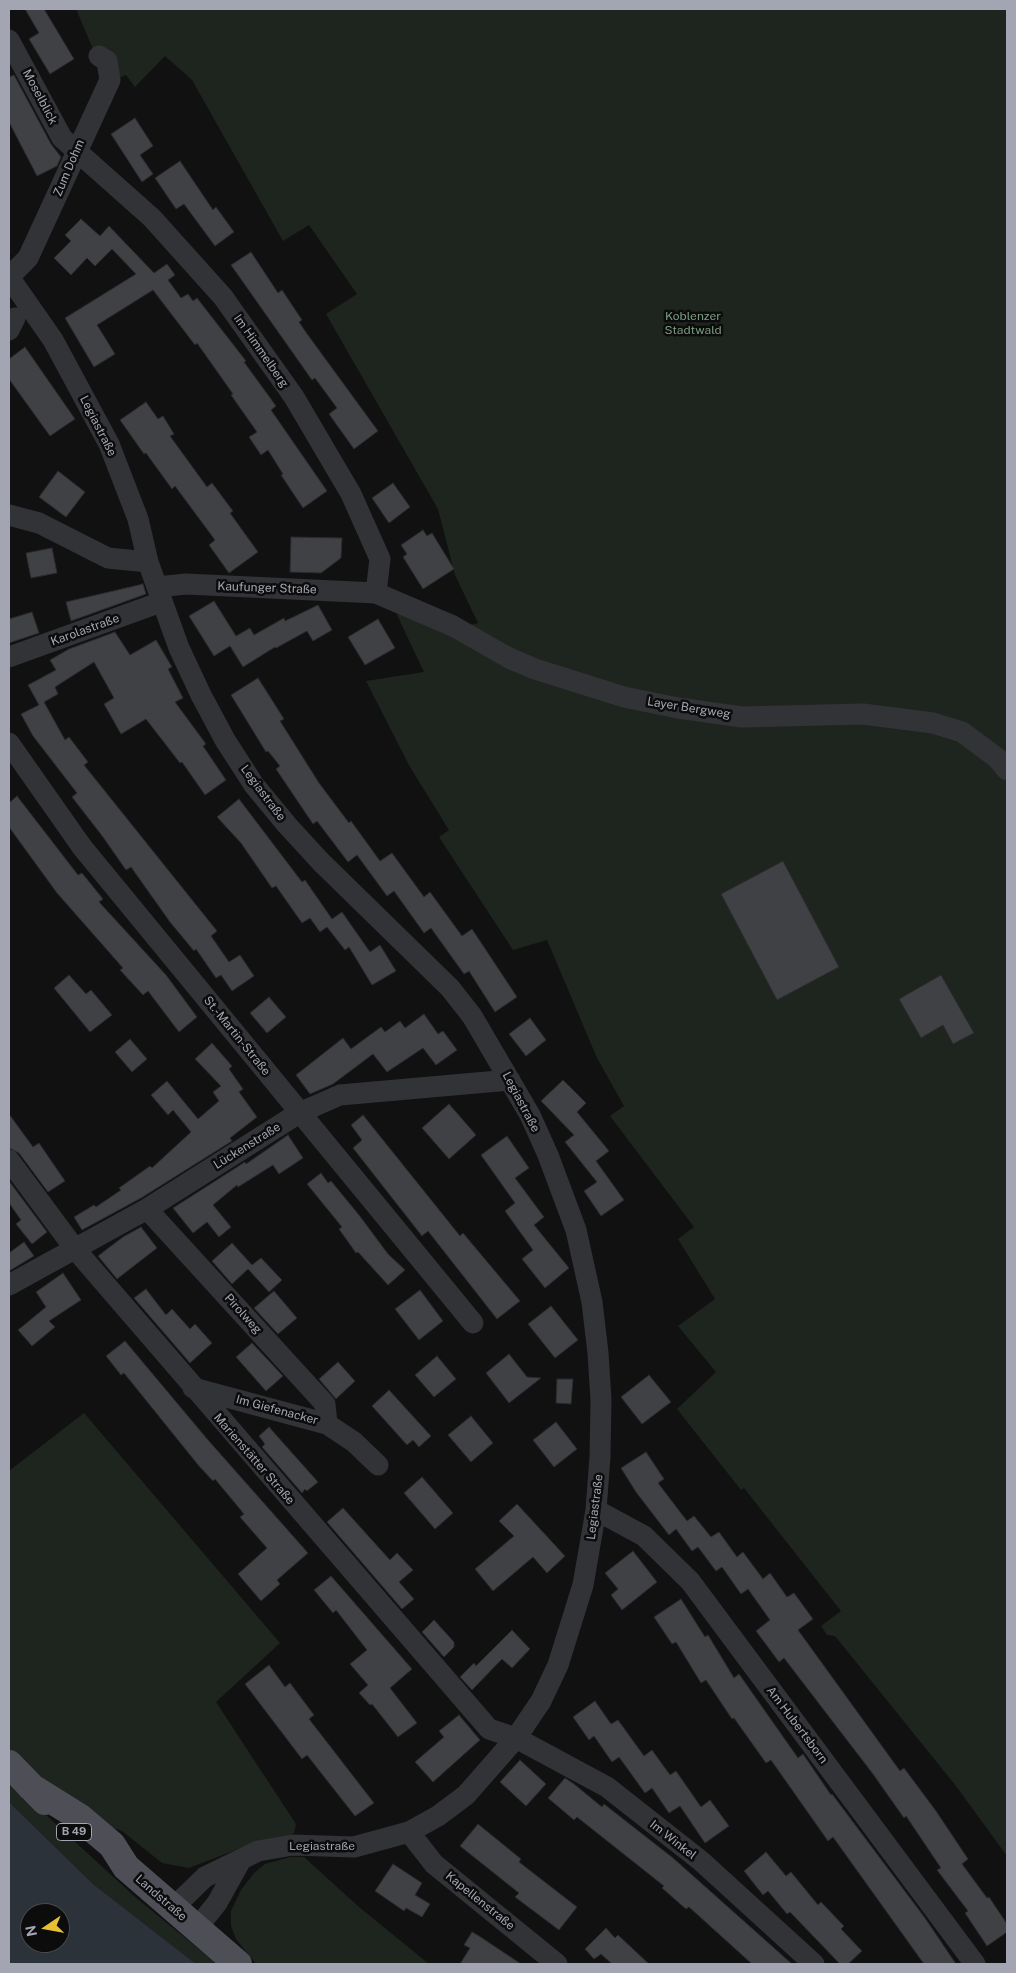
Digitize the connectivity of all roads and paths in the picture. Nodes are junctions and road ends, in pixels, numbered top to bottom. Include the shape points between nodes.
1 (9, 40) edge
2 (99, 56) dead end
3 (76, 150) junction
4 (9, 277) edge
5 (9, 515) edge
6 (148, 562) junction
7 (376, 593) junction
8 (159, 595) junction
9 (9, 657) edge
10 (9, 743) edge
11 (1007, 770) edge
12 (510, 1080) junction
13 (299, 1113) junction
14 (9, 1160) edge
15 (147, 1209) junction
16 (75, 1249) junction
17 (9, 1285) edge
18 (473, 1323) dead end
19 (193, 1388) junction
20 (327, 1424) junction
21 (378, 1464) dead end
22 (596, 1510) junction
23 (516, 1738) junction
24 (9, 1764) edge
25 (410, 1832) junction
26 (241, 1860) junction
27 (173, 1908) junction
28 (197, 1928) junction
29 (238, 1964) edge
30 (557, 1964) edge
31 (814, 1964) edge
32 (975, 1964) edge

1 - 3 street, Moselblick via 62,138
2 - 3 street, Zum Dohm via 107,61 110,80
3 - 4 street, Zum Dohm via 28,258
3 - 7 street, Im Himmelberg via 152,218 223,297 294,397 351,494 380,559
4 - 6 street, Legiastraße via 53,340 109,444 138,518
5 - 6 street via 39,523 108,558
6 - 8 street, Legiastraße
7 - 8 street, Kaufunger Straße via 186,584
7 - 11 street, Layer Bergweg via 453,626 534,669 624,697 742,717 863,714 933,723 962,732 991,753
8 - 9 street, Karolastraße
8 - 12 street, Legiastraße via 201,695 254,785 321,862 450,988 472,1016
10 - 13 street, St.-Martin-Straße via 82,847
12 - 13 street, Lückenstraße via 340,1095
12 - 22 street, Legiastraße via 530,1115 564,1197 576,1230 592,1302 601,1400
13 - 15 street, Lückenstraße
13 - 18 street, St.-Martin-Straße
14 - 16 street, Marienstätter Straße
15 - 16 street, Lückenstraße
15 - 20 street, Pirolweg via 325,1404
16 - 17 street, Lückenstraße
16 - 19 street, Marienstätter Straße
19 - 20 street, Im Giefenacker
19 - 23 street, Marienstätter Straße via 489,1729
20 - 21 street, Im Giefenacker
22 - 23 street, Legiastraße via 583,1585 571,1629 540,1701
22 - 32 street, Am Hubertsborn via 644,1536 690,1581
23 - 25 street, Legiastraße via 466,1795
23 - 31 street, Im Winkel via 607,1787 701,1862
24 - 27 main road, Landstraße / B 49 via 32,1787 79,1817 112,1845 126,1867
25 - 26 street, Legiastraße via 354,1847 270,1847
25 - 30 street, Kapellenstraße via 434,1864
26 - 27 street, Legiastraße via 205,1876
26 - 28 street via 217,1903
27 - 28 main road, Landstraße / B 49
28 - 29 main road, B 49

